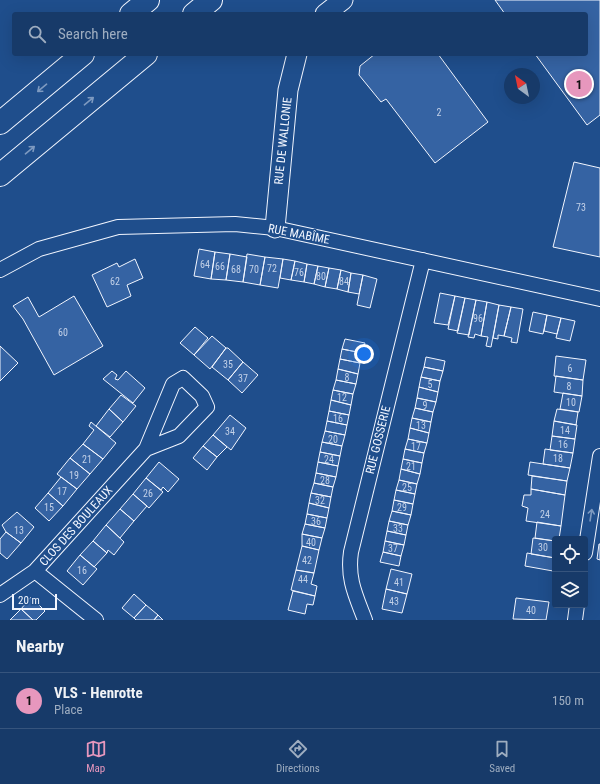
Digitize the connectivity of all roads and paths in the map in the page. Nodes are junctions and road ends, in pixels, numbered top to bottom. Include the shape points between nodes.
1 (131, 0) edge
2 (148, 0) edge
3 (211, 0) edge
4 (343, 0) edge
5 (122, 12) edge
6 (133, 12) edge
7 (196, 12) edge
8 (328, 12) edge
9 (81, 56) edge
10 (144, 56) edge
11 (296, 56) edge
12 (0, 123) edge
13 (0, 175) edge
14 (275, 228) junction
15 (423, 260) junction
16 (0, 270) edge
17 (600, 299) edge
18 (146, 449) junction
19 (600, 456) edge
20 (588, 536) edge
21 (35, 571) junction
22 (0, 595) edge
23 (577, 608) edge
24 (96, 620) edge
25 (365, 620) edge
26 (575, 620) edge

1 - 5 highway
2 - 6 highway
3 - 7 highway
4 - 8 street
9 -> 12 highway
13 -> 10 highway
11 - 14 street, RUE DE WALLONIE via 288,90
14 - 15 street, RUE MABÎME
14 - 16 street, RUE MABÎME via 235,224 118,227 39,250
15 - 17 street, RUE MABÎME
15 - 25 street, RUE GOSSERIE via 348,568
18 - 18 street, CLOS DES BOULEAUX via 179,436 207,407 202,396 183,378 173,384
18 - 21 street, CLOS DES BOULEAUX
20 -> 19 street
21 - 22 street, CLOS DES BOULEAUX
21 - 24 street
23 - 26 street

